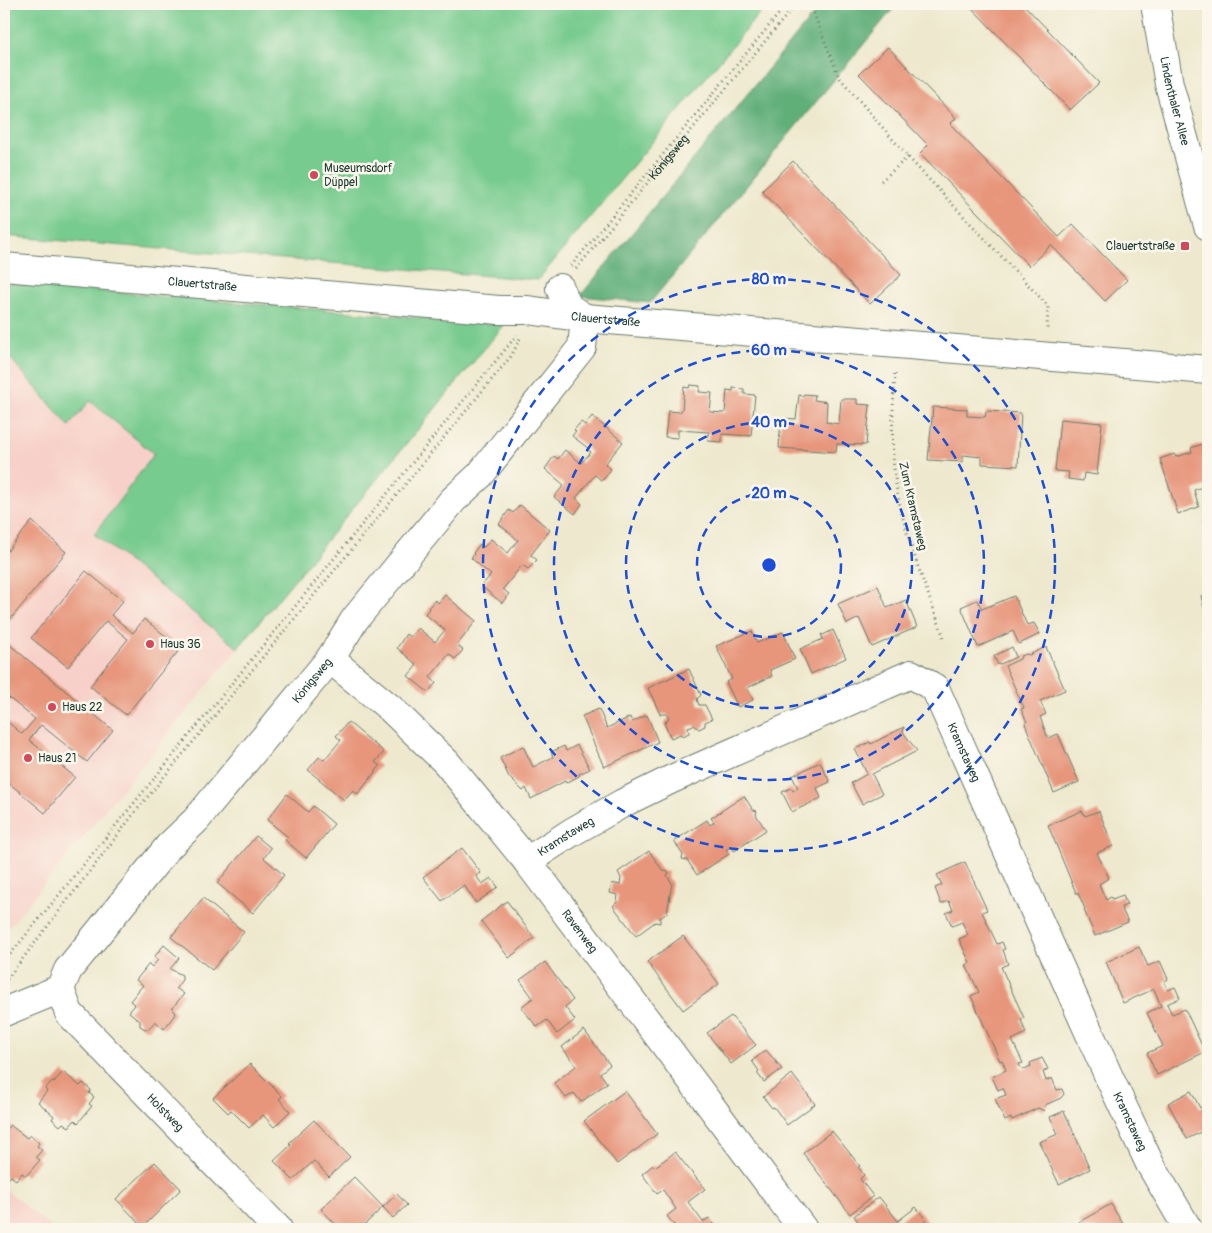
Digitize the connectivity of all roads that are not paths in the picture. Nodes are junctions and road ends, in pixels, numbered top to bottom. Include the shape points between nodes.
1 (1155, 4) edge
2 (1208, 226) edge
3 (4, 267) edge
4 (565, 278) road end
5 (585, 318) junction
6 (1208, 370) edge
7 (330, 659) junction
8 (527, 861) junction
9 (60, 989) junction
10 (4, 1012) edge
11 (278, 1229) edge
12 (803, 1229) edge
13 (1188, 1229) edge

1 - 2 street, Lindenthaler Allee via 1169,84
3 - 5 street, Clauertstraße via 528,310
4 - 5 street via 568,307
5 - 6 street, Clauertstraße
5 - 7 street, Königsweg via 582,347 480,475 453,500 356,619
7 - 8 street, Ravenweg via 390,708 446,762
7 - 9 street, Königsweg via 196,820 169,846 68,970
8 - 12 street, Ravenweg
8 - 13 street, Kramstaweg via 572,832 672,779 911,674 935,688 1109,1077 1150,1164
9 - 10 street
9 - 11 street, Holstweg via 69,1013

